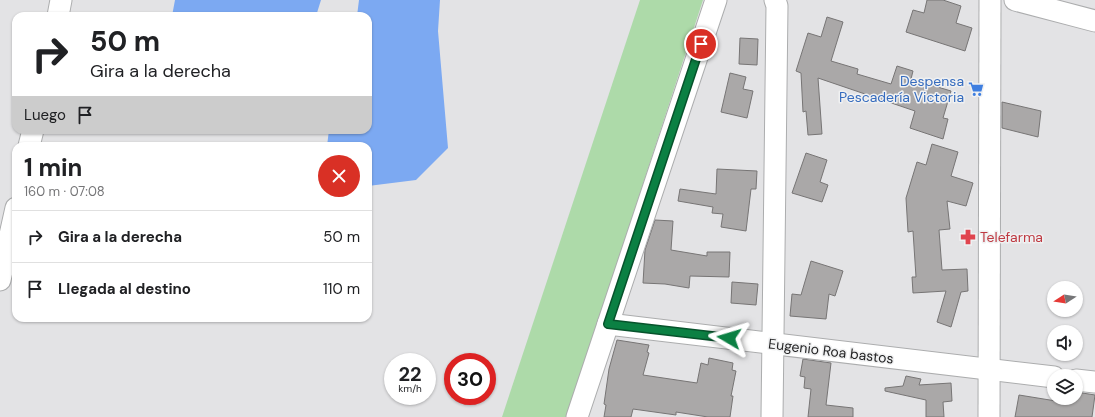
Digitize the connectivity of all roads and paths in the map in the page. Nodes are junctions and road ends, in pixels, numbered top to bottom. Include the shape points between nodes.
1 (61, 0) edge
2 (716, 0) edge
3 (775, 0) edge
4 (990, 0) edge
5 (1015, 0) edge
6 (59, 12) edge
7 (1095, 21) edge
8 (12, 226) edge
9 (0, 280) edge
10 (608, 324) junction
11 (774, 344) junction
12 (989, 370) junction
13 (1047, 376) edge
14 (1083, 381) edge
15 (1095, 382) edge
16 (578, 417) edge
17 (772, 417) edge
18 (989, 417) edge

1 - 6 street
2 - 10 street
3 - 11 street via 777,14
4 - 12 street
5 - 7 street
8 - 9 street
10 - 11 street, Eugenio Roa bastos
10 - 16 street
11 - 12 street, Eugenio Roa bastos
11 - 17 street
12 - 13 street, Eugenio Roa bastos
12 - 18 street
14 - 15 street

